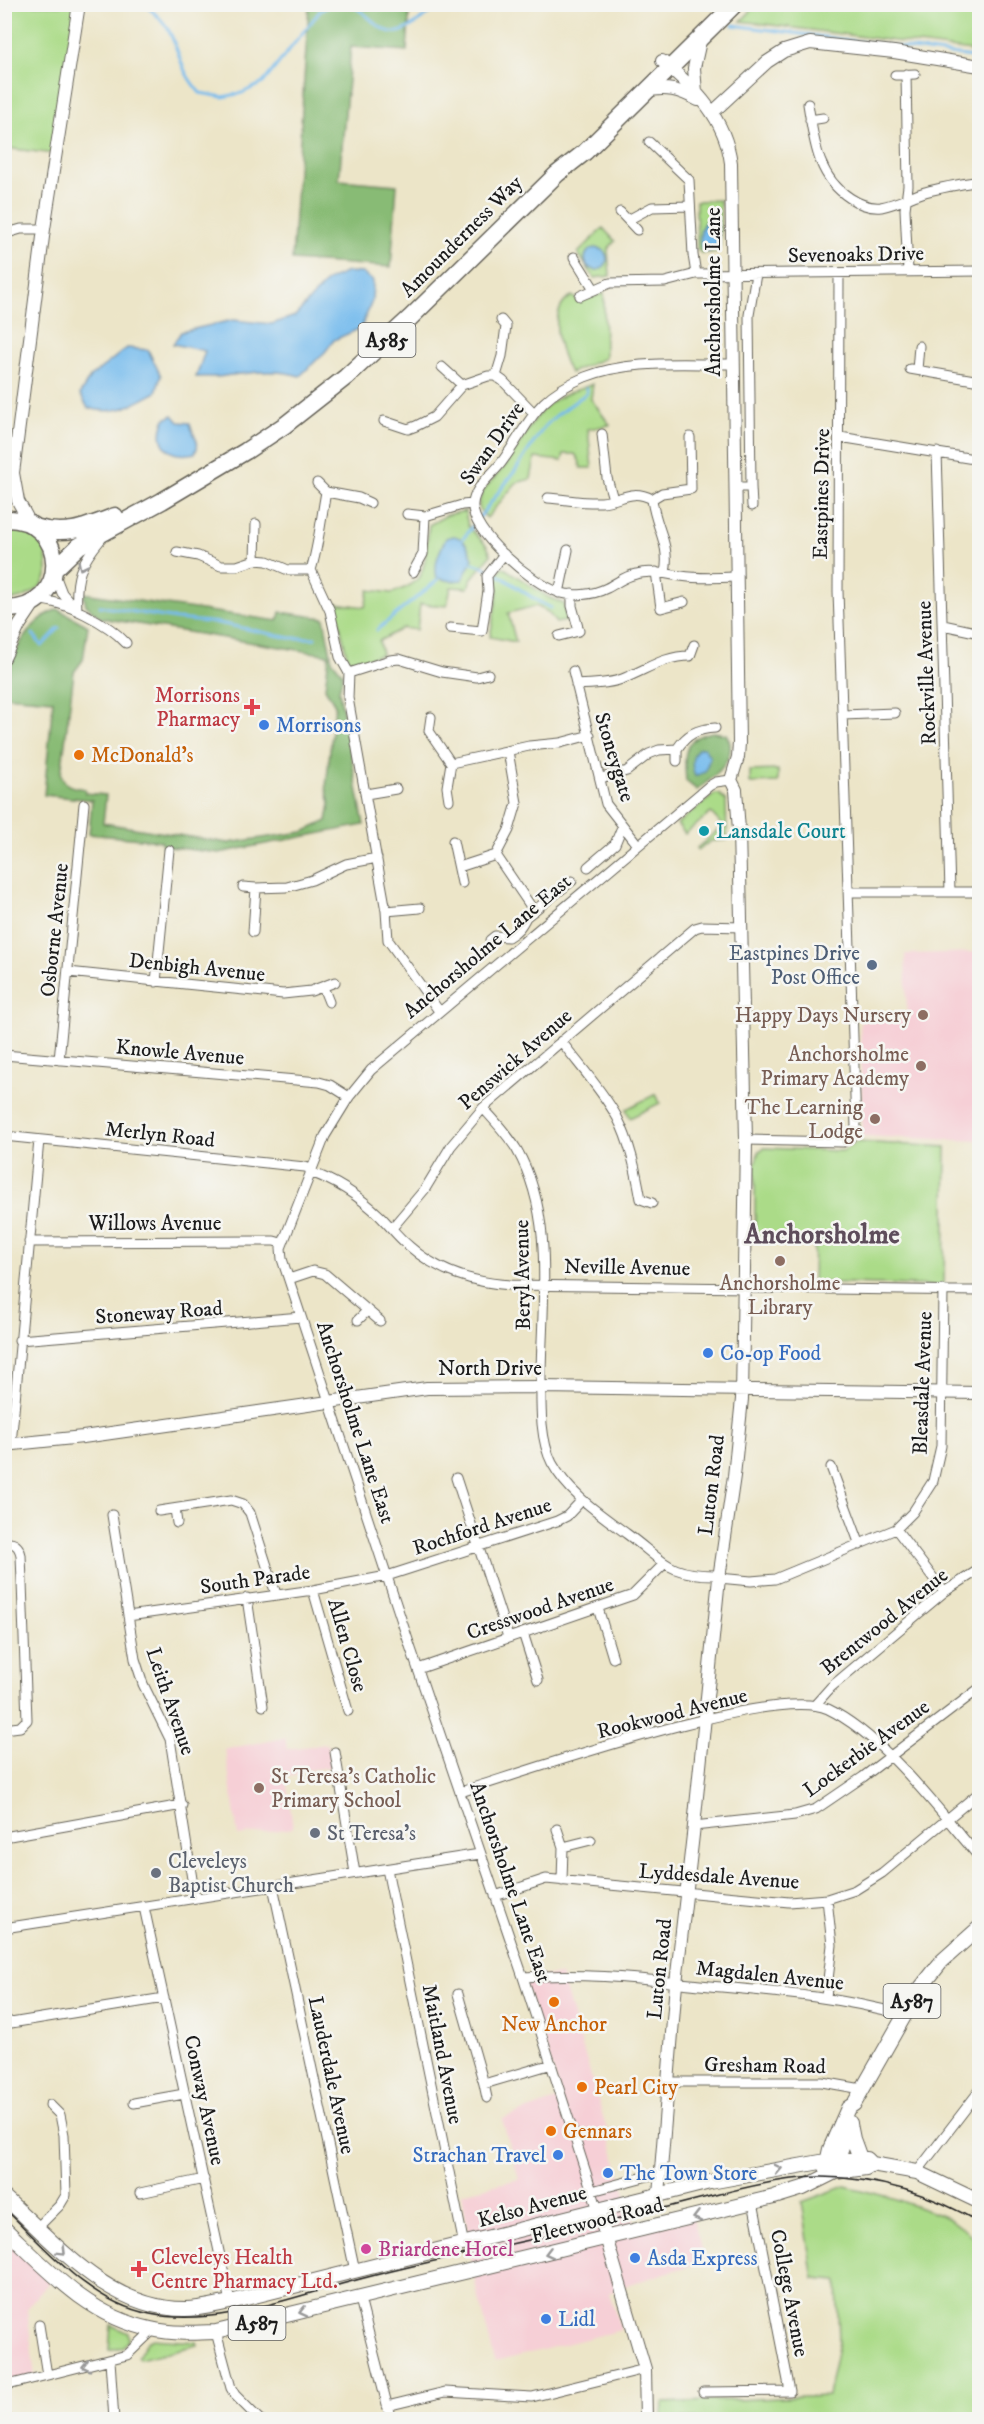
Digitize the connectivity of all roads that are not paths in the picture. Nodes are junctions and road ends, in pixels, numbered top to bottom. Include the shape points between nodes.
1 (79, 4) edge
2 (726, 4) edge
3 (735, 4) edge
4 (700, 41) junction
5 (666, 65) junction
6 (980, 66) edge
7 (895, 75) dead end
8 (646, 91) junction
9 (696, 92) junction
10 (808, 104) dead end
11 (708, 108) junction
12 (824, 118) dead end
13 (810, 120) junction
14 (649, 142) dead end
15 (557, 174) junction
16 (980, 181) edge
17 (906, 200) junction
18 (690, 206) junction
19 (620, 212) dead end
20 (628, 220) junction
21 (44, 230) junction
22 (637, 230) dead end
23 (4, 234) edge
24 (568, 268) dead end
25 (908, 271) junction
26 (980, 271) edge
27 (839, 273) junction
28 (696, 274) junction
29 (733, 274) junction
30 (756, 274) junction
31 (594, 289) junction
32 (580, 297) dead end
33 (507, 324) dead end
34 (918, 346) dead end
35 (734, 364) junction
36 (442, 367) dead end
37 (496, 376) junction
38 (980, 381) edge
39 (462, 385) junction
40 (534, 412) junction
41 (384, 421) dead end
42 (408, 429) junction
43 (602, 434) dead end
44 (690, 436) dead end
45 (840, 437) junction
46 (408, 441) dead end
47 (937, 452) junction
48 (980, 460) edge
49 (13, 473) junction
50 (196, 482) junction
51 (316, 483) dead end
52 (735, 487) junction
53 (751, 487) junction
54 (4, 490) edge
55 (326, 492) junction
56 (548, 498) dead end
57 (613, 499) junction
58 (652, 499) junction
59 (370, 503) dead end
60 (473, 504) junction
61 (752, 506) dead end
62 (407, 514) dead end
63 (840, 514) junction
64 (850, 514) dead end
65 (425, 516) junction
66 (4, 519) edge
67 (256, 524) dead end
68 (33, 526) junction
69 (109, 530) junction
70 (568, 550) dead end
71 (177, 552) dead end
72 (504, 554) junction
73 (255, 560) junction
74 (838, 569) junction
75 (849, 569) dead end
76 (311, 570) junction
77 (55, 571) junction
78 (413, 572) dead end
79 (660, 573) junction
80 (735, 577) junction
81 (559, 593) junction
82 (572, 594) junction
83 (37, 601) junction
84 (684, 602) dead end
85 (4, 609) edge
86 (77, 610) junction
87 (943, 625) junction
88 (450, 628) dead end
89 (980, 633) edge
90 (559, 636) dead end
91 (126, 643) dead end
92 (694, 645) dead end
93 (690, 656) junction
94 (4, 658) edge
95 (695, 666) dead end
96 (573, 671) dead end
97 (349, 673) junction
98 (488, 674) dead end
99 (576, 686) junction
100 (895, 713) dead end
101 (843, 715) junction
102 (431, 717) dead end
103 (715, 729) dead end
104 (429, 731) junction
105 (418, 734) dead end
106 (590, 735) junction
107 (677, 749) junction
108 (508, 751) junction
109 (677, 761) dead end
110 (451, 762) junction
111 (601, 778) junction
112 (731, 780) junction
113 (396, 789) dead end
114 (366, 794) junction
115 (449, 800) dead end
116 (84, 804) dead end
117 (622, 828) junction
118 (453, 841) dead end
119 (638, 845) junction
120 (169, 850) dead end
121 (496, 855) junction
122 (377, 858) junction
123 (459, 867) junction
124 (588, 867) dead end
125 (572, 881) dead end
126 (462, 883) dead end
127 (243, 887) dead end
128 (256, 888) junction
129 (849, 892) junction
130 (950, 892) junction
131 (980, 892) edge
132 (420, 908) dead end
133 (386, 911) junction
134 (534, 911) junction
135 (742, 927) junction
136 (253, 932) dead end
137 (490, 940) dead end
138 (68, 972) junction
139 (156, 982) junction
140 (335, 982) dead end
141 (630, 982) junction
142 (322, 987) junction
143 (637, 991) dead end
144 (330, 1002) dead end
145 (439, 1011) junction
146 (561, 1041) junction
147 (4, 1055) edge
148 (59, 1060) junction
149 (350, 1097) junction
150 (483, 1108) junction
151 (628, 1113) dead end
152 (617, 1118) junction
153 (4, 1136) edge
154 (39, 1140) junction
155 (746, 1140) junction
156 (311, 1170) junction
157 (641, 1199) junction
158 (651, 1203) dead end
159 (633, 1207) dead end
160 (392, 1228) junction
161 (29, 1242) junction
162 (281, 1244) junction
163 (289, 1279) junction
164 (543, 1284) junction
165 (745, 1287) junction
166 (943, 1290) junction
167 (980, 1291) edge
168 (367, 1311) junction
169 (301, 1317) junction
170 (358, 1320) dead end
171 (380, 1321) dead end
172 (20, 1340) junction
173 (541, 1387) junction
174 (742, 1389) junction
175 (942, 1392) junction
176 (980, 1393) edge
177 (328, 1401) junction
178 (8, 1445) edge
179 (831, 1467) dead end
180 (456, 1478) dead end
181 (582, 1500) junction
182 (175, 1509) junction
183 (159, 1511) dead end
184 (112, 1515) dead end
185 (177, 1523) dead end
186 (896, 1529) junction
187 (4, 1543) edge
188 (860, 1545) junction
189 (478, 1547) junction
190 (664, 1564) junction
191 (980, 1569) edge
192 (387, 1576) junction
193 (719, 1577) junction
194 (313, 1590) junction
195 (944, 1592) junction
196 (276, 1594) junction
197 (247, 1598) junction
198 (598, 1608) junction
199 (128, 1616) junction
200 (523, 1633) junction
201 (508, 1637) junction
202 (613, 1658) dead end
203 (418, 1669) junction
204 (538, 1680) dead end
205 (980, 1688) edge
206 (815, 1705) junction
207 (263, 1706) dead end
208 (348, 1711) dead end
209 (704, 1719) junction
210 (4, 1729) edge
211 (335, 1752) dead end
212 (890, 1757) junction
213 (460, 1792) junction
214 (980, 1792) edge
215 (182, 1805) junction
216 (946, 1819) junction
217 (694, 1826) junction
218 (557, 1829) dead end
219 (4, 1837) edge
220 (591, 1840) dead end
221 (563, 1847) junction
222 (480, 1854) junction
223 (980, 1858) edge
224 (387, 1869) junction
225 (355, 1874) junction
226 (562, 1881) junction
227 (273, 1886) junction
228 (686, 1893) junction
229 (495, 1896) junction
230 (195, 1898) junction
231 (827, 1899) junction
232 (144, 1906) junction
233 (980, 1926) edge
234 (4, 1928) edge
235 (524, 1977) junction
236 (676, 1983) junction
237 (458, 1994) dead end
238 (826, 1997) junction
239 (164, 1998) junction
240 (904, 2015) junction
241 (4, 2018) edge
242 (552, 2064) junction
243 (668, 2082) junction
244 (484, 2084) junction
245 (862, 2089) junction
246 (980, 2090) edge
247 (184, 2094) junction
248 (487, 2098) dead end
249 (134, 2103) dead end
250 (854, 2104) junction
251 (50, 2105) dead end
252 (850, 2122) junction
253 (866, 2161) junction
254 (831, 2167) junction
255 (917, 2172) junction
256 (659, 2173) junction
257 (204, 2179) junction
258 (592, 2191) junction
259 (140, 2193) dead end
260 (659, 2194) junction
261 (4, 2197) edge
262 (753, 2202) junction
263 (980, 2202) edge
264 (598, 2210) junction
265 (38, 2227) junction
266 (4, 2229) edge
267 (606, 2239) junction
268 (464, 2245) junction
269 (355, 2271) junction
270 (360, 2299) junction
271 (230, 2302) junction
272 (39, 2325) dead end
273 (153, 2330) junction
274 (216, 2332) junction
275 (110, 2360) junction
276 (645, 2369) junction
277 (47, 2375) junction
278 (4, 2386) edge
279 (704, 2392) dead end
280 (387, 2406) junction
281 (4, 2409) edge
282 (7, 2420) edge
283 (114, 2420) edge
284 (260, 2420) edge
285 (391, 2420) edge
286 (646, 2420) edge

1 - 21 street
2 - 5 highway, Amounderness Way / A585
3 - 4 highway, Amounderness Way / A585
4 - 5 highway, Amounderness Way / A585
4 - 9 street via 694,68
5 - 8 highway, Amounderness Way / A585
5 - 9 street, Anchorsholme Lane
5 - 15 highway, Amounderness Way / A585 via 579,145
6 - 11 street via 810,43 766,62
7 - 17 street via 911,74
8 - 11 street via 662,87 683,92
8 - 15 highway, Amounderness Way / A585 via 585,152
9 - 11 street, Anchorsholme Lane
10 - 13 street
11 - 29 street, Anchorsholme Lane via 723,130 731,163
12 - 13 street
13 - 17 street via 822,165 845,195 876,207
14 - 18 street via 689,180
15 - 50 highway, Amounderness Way / A585 via 346,377 285,425
16 - 17 street
17 - 25 street
18 - 20 street via 651,207
18 - 28 street
19 - 20 street
20 - 22 street
21 - 23 street via 21,229
21 - 49 street
24 - 31 street via 576,260
25 - 26 street, Sevenoaks Drive
25 - 27 street, Sevenoaks Drive
27 - 30 street, Sevenoaks Drive
27 - 45 street, Eastpines Drive
28 - 29 street, Sevenoaks Drive
28 - 31 street, Sevenoaks Drive via 665,282 610,283
29 - 30 street, Sevenoaks Drive
29 - 35 street, Anchorsholme Lane
30 - 53 street, Anchorsholme Lane via 749,315
31 - 32 street, Sevenoaks Drive
33 - 37 street
34 - 38 street via 913,370
35 - 40 street, Swan Drive via 615,368 572,383
35 - 52 street, Anchorsholme Lane
36 - 39 street
37 - 39 street
37 - 40 street
39 - 42 street via 434,417
40 - 60 street, Swan Drive via 501,464 476,494
41 - 42 street
42 - 46 street
43 - 57 street
44 - 58 street via 691,489 662,493
45 - 47 street
45 - 63 street, Eastpines Drive
47 - 48 street
47 - 87 street, Rockville Avenue
49 - 54 street
49 - 68 street via 18,501
50 - 68 highway, Amounderness Way / A585 via 86,528 62,533
50 - 69 highway, Amounderness Way / A585
51 - 55 street
52 - 53 street
52 - 80 street, Anchorsholme Lane
53 - 61 street, Anchorsholme Lane
55 - 59 street
55 - 76 street
56 - 57 street via 602,502
57 - 58 street via 633,494
58 - 79 street via 668,553
60 - 65 street
60 - 72 street, Swan Drive via 481,527
62 - 65 street
63 - 64 street
63 - 74 street, Eastpines Drive
65 - 78 street via 423,554
66 - 68 highway, A585
67 - 73 street
68 - 77 highway via 51,546
69 - 77 highway, Amounderness Way / A585 via 79,546
69 -> 86 street via 82,566 76,583
70 - 81 street
71 - 73 street via 229,567
72 - 81 street, Swan Drive via 534,579
72 - 88 street via 487,576 482,631
73 - 76 street via 288,570
74 - 75 street
74 - 101 street, Eastpines Drive
76 - 97 street via 330,611 339,657
77 - 83 highway, A585 via 51,584
77 - 86 street via 62,593
79 - 80 street, Swan Drive
79 - 82 street, Swan Drive via 634,574 598,592
79 - 84 street via 661,608
80 - 112 street, Anchorsholme Lane via 739,743
81 - 82 street, Swan Drive
82 - 90 street via 579,631
83 - 85 highway
83 - 86 street
83 - 94 street
86 - 91 street
87 - 89 street
87 - 130 street, Rockville Avenue
92 - 93 street
93 - 95 street
93 - 99 street via 659,661 613,681
96 - 99 street, Stoneygate
97 - 98 street via 399,659 442,672 477,677
97 - 114 street via 347,691
99 - 106 street, Stoneygate
100 - 101 street
101 - 129 street, Eastpines Drive
102 - 104 street
103 - 107 street via 694,732
104 - 105 street
104 - 110 street
106 - 108 street
106 - 111 street, Stoneygate
107 - 109 street
107 - 111 street via 659,750 627,771
108 - 110 street
108 - 121 street via 517,803
110 - 115 street
111 - 117 street, Stoneygate via 606,804
112 - 119 street, Anchorsholme Lane East via 709,786
112 - 135 street, Luton Road via 737,801
113 - 114 street
114 - 122 street
116 - 138 street, Osborne Avenue
117 - 119 street, Stoneygate
117 - 124 street, Anchorsholme Lane East via 615,844
118 - 123 street
119 - 145 street, Anchorsholme Lane East
120 - 139 street
121 - 123 street
121 - 134 street
122 - 128 street via 346,864 287,887
122 - 133 street
123 - 126 street
125 - 134 street
127 - 128 street
128 - 136 street
129 - 130 street
129 - 155 street, Eastpines Drive via 854,1133 843,1142
130 - 131 street
132 - 133 street
133 - 145 street via 387,940
134 - 137 street via 512,935
135 - 141 street, Penswick Avenue via 695,928
135 - 155 street, Luton Road
138 - 139 street, Denbigh Avenue
138 - 148 street, Osborne Avenue
139 - 142 street, Denbigh Avenue via 283,994
140 - 142 street, Denbigh Avenue
141 - 143 street
141 - 146 street, Penswick Avenue
142 - 144 street
145 - 149 street, Anchorsholme Lane East via 371,1070
146 - 150 street, Penswick Avenue
146 - 152 street
147 - 148 street, Knowle Avenue
148 - 149 street, Knowle Avenue via 319,1082
149 - 156 street, Anchorsholme Lane East via 325,1136
150 - 160 street, Penswick Avenue
150 - 164 street, Beryl Avenue via 518,1152 536,1196 542,1228
151 - 152 street
152 - 157 street
153 - 154 street, Merlyn Road
154 - 156 street, Merlyn Road
154 - 161 street
155 - 165 street, Luton Road
156 - 160 street, Neville Avenue via 350,1192
156 - 162 street, Anchorsholme Lane East
157 - 158 street
157 - 159 street
160 - 164 street, Neville Avenue via 421,1255 462,1276 497,1284
161 - 162 street, Willows Avenue
161 - 172 street
162 - 163 street, Anchorsholme Lane East
163 - 168 street via 313,1271 325,1274
163 - 169 street, Anchorsholme Lane East
164 - 165 street, Neville Avenue
164 - 173 street, Beryl Avenue
165 - 166 street, Neville Avenue
165 - 174 street, Luton Road
166 - 167 street, Neville Avenue
166 - 175 street, Bleasdale Avenue
168 - 170 street
168 - 171 street
169 - 172 street, Stoneway Road
169 - 177 street, Anchorsholme Lane East
172 - 178 street
173 - 174 street, North Drive
173 - 177 street, North Drive via 428,1388
173 - 181 street, Beryl Avenue via 544,1438 550,1460 562,1480
174 - 175 street, North Drive
174 - 193 street, Luton Road
175 - 176 street, North Drive
175 - 186 street, Bleasdale Avenue via 941,1446 933,1481 913,1512
177 - 178 street, North Drive
177 - 192 street, Anchorsholme Lane East
179 - 188 street
180 - 189 street
181 - 189 street, Rochford Avenue via 557,1521
181 - 190 street, Beryl Avenue
182 - 183 street
182 - 185 street
182 - 196 street via 231,1500 243,1504 250,1514
184 - 199 street, Leith Avenue
186 - 188 street, Bleasdale Avenue
186 - 195 street
187 - 210 street via 14,1543 21,1556 27,1720 20,1726
188 - 193 street, Bleasdale Avenue via 774,1579
189 - 192 street, Rochford Avenue
189 - 201 street
190 - 193 street, Beryl Avenue via 690,1574
190 - 198 street, Cresswood Avenue via 633,1595
191 - 195 street, Brentwood Avenue
192 - 194 street, South Parade
192 - 203 street, Anchorsholme Lane East
193 - 209 street, Luton Road
194 - 196 street, South Parade
194 - 208 street, Allen Close
195 - 206 street, Brentwood Avenue
196 - 197 street, South Parade
197 - 199 street, South Parade
197 - 207 street
198 - 200 street, Cresswood Avenue
198 - 202 street
199 - 215 street, Leith Avenue via 140,1677 170,1739
200 - 201 street, Cresswood Avenue
200 - 204 street
201 - 203 street, Cresswood Avenue
203 - 213 street, Anchorsholme Lane East
205 - 212 street, Lockerbie Avenue
206 - 209 street, Rookwood Avenue via 789,1705
206 - 212 street, Rookwood Avenue via 844,1718
209 - 213 street, Rookwood Avenue
209 - 217 street, Luton Road
211 - 225 street
212 - 216 street, Rookwood Avenue
212 - 217 street, Lockerbie Avenue via 816,1809 795,1815
213 - 222 street, Anchorsholme Lane East
214 - 216 street, Lyddesdale Avenue
215 - 219 street
215 - 230 street, Leith Avenue
216 - 223 street, Rookwood Avenue
216 - 231 street, Lyddesdale Avenue via 871,1881
217 - 228 street, Luton Road
218 - 221 street
220 - 221 street
221 - 226 street
222 - 224 street
222 - 229 street, Anchorsholme Lane East
224 - 225 street
224 - 268 street, Maitland Avenue
225 - 227 street
226 - 228 street, Lyddesdale Avenue
226 - 229 street, Lyddesdale Avenue via 537,1881
227 - 230 street
227 - 269 street, Lauderdale Avenue
228 - 231 street, Lyddesdale Avenue via 789,1902
228 - 236 street, Luton Road
229 - 235 street, Anchorsholme Lane East
230 - 232 street
231 - 238 street via 832,1945
232 - 234 street
232 - 239 street, Conway Avenue
233 - 240 main road, A587 via 942,1961
235 - 236 street, Magdalen Avenue via 595,1975
235 - 242 street, Anchorsholme Lane East
236 - 238 street, Magdalen Avenue
236 - 243 street, Luton Road
237 - 244 street
238 - 240 street, Magdalen Avenue
239 - 241 street via 12,2023
239 - 247 street, Conway Avenue
240 - 245 main road, A587
242 - 244 street
242 - 258 street, Anchorsholme Lane East
243 - 245 street, Gresham Road via 822,2082
243 - 256 street, Luton Road
244 - 248 street
245 - 250 main road, A587
246 - 255 street
247 - 249 street
247 - 257 street, Conway Avenue
250 - 252 main road, A587
250 - 254 main road via 844,2116
251 - 265 street via 60,2115 64,2135 66,2194
252 - 253 main road via 853,2139
252 - 254 main road, A587
253 - 254 main road, Kelso Avenue
253 - 255 main road, Kelso Avenue
260 -> 254 main road, Kelso Avenue / A587 via 710,2182
254 - 262 main road, Fleetwood Road / A587 via 788,2193
255 - 263 main road, Kelso Avenue
256 - 258 street, Kelso Avenue
256 - 260 street, Luton Road
257 - 259 street
257 - 271 street, Conway Avenue
258 - 264 street, Anchorsholme Lane East
260 - 264 main road, Kelso Avenue / A587
261 - 265 main road, A587
262 -> 267 main road, Fleetwood Road / A587
262 - 279 street, College Avenue via 790,2391
264 - 267 street, Anchorsholme Lane East
264 - 268 main road, Kelso Avenue / A587
265 -> 271 main road, Kelso Avenue / A587 via 95,2279 123,2294 167,2307 200,2308
266 - 273 main road, A587 via 88,2304
267 -> 270 main road, Fleetwood Road / A587
267 - 276 street, Anchorsholme Lane East
268 - 269 main road, Kelso Avenue / A587
269 - 271 main road, Kelso Avenue / A587
270 -> 274 main road, Fleetwood Road / A587
270 - 280 street
272 - 277 street
273 - 274 main road, Fleetwood Road / A587
273 - 275 street via 131,2352
274 - 284 street via 231,2388
275 -> 277 street
275 - 283 street
276 - 280 street via 532,2397 445,2392
276 - 286 street, Anchorsholme Lane East
277 - 278 street
280 - 285 street
281 - 282 street

